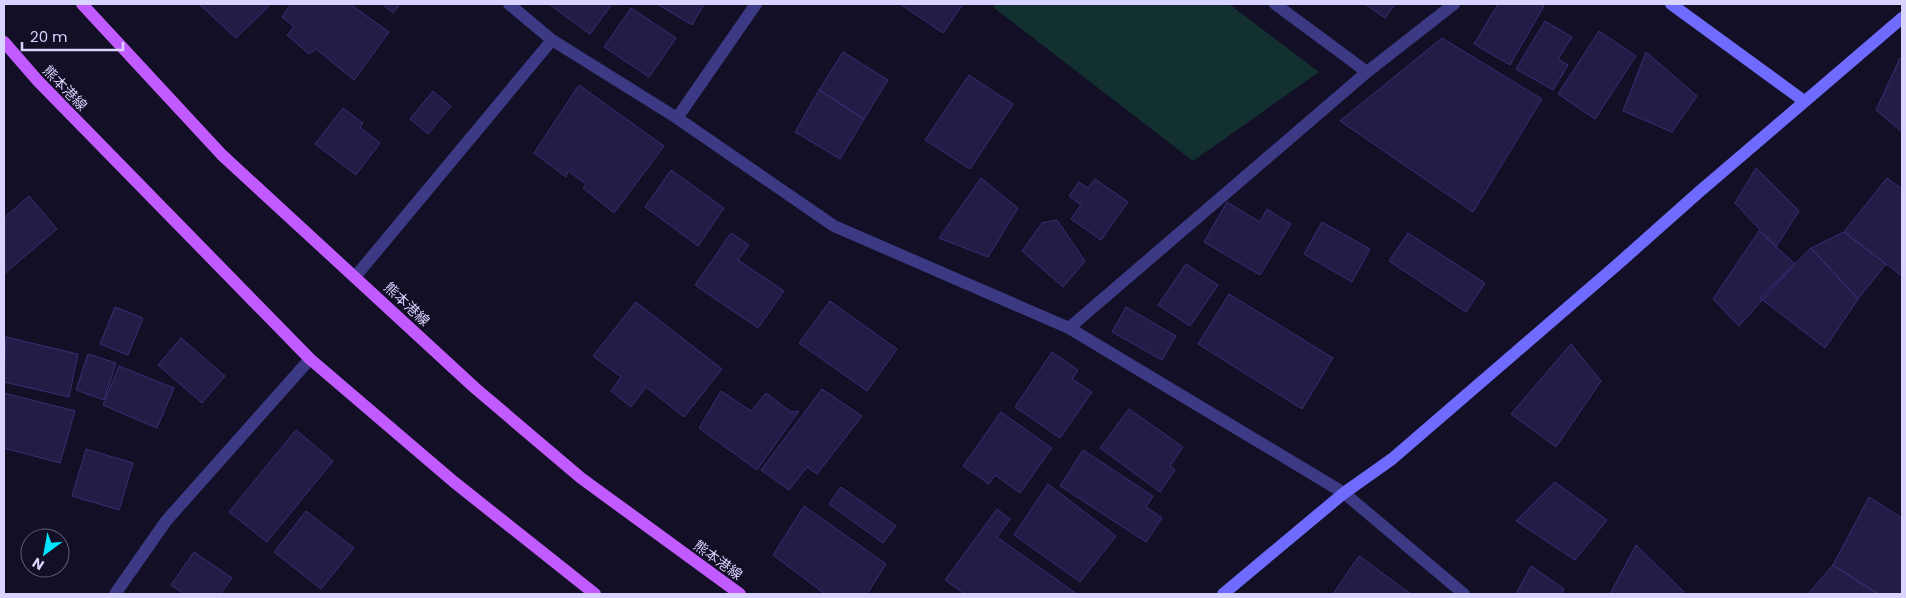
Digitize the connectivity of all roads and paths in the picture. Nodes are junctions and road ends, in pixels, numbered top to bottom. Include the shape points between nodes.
1 (82, 4) edge
2 (509, 4) edge
3 (756, 4) edge
4 (1276, 4) edge
5 (1454, 4) edge
6 (1671, 4) edge
7 (1902, 18) edge
8 (552, 40) junction
9 (4, 42) edge
10 (1367, 72) junction
11 (1804, 101) junction
12 (677, 118) junction
13 (355, 277) junction
14 (1069, 328) junction
15 (310, 359) junction
16 (1344, 493) junction
17 (115, 594) edge
18 (595, 594) edge
19 (740, 594) edge
20 (1223, 594) edge
21 (1464, 594) edge

1 - 13 main road, 熊本港線 via 222,155
2 - 8 street
3 - 12 street
4 - 10 street
5 - 10 street
6 - 11 street
7 - 11 street
8 - 12 street
8 - 13 street
9 - 15 main road, 熊本港線 via 38,82
10 - 14 street
11 - 16 street via 1392,459
12 - 14 street via 834,226
13 - 19 main road, 熊本港線 via 475,388 581,478
14 - 16 street
15 - 17 street via 166,521
15 - 18 main road, 熊本港線 via 454,482
16 - 20 street
16 - 21 street

